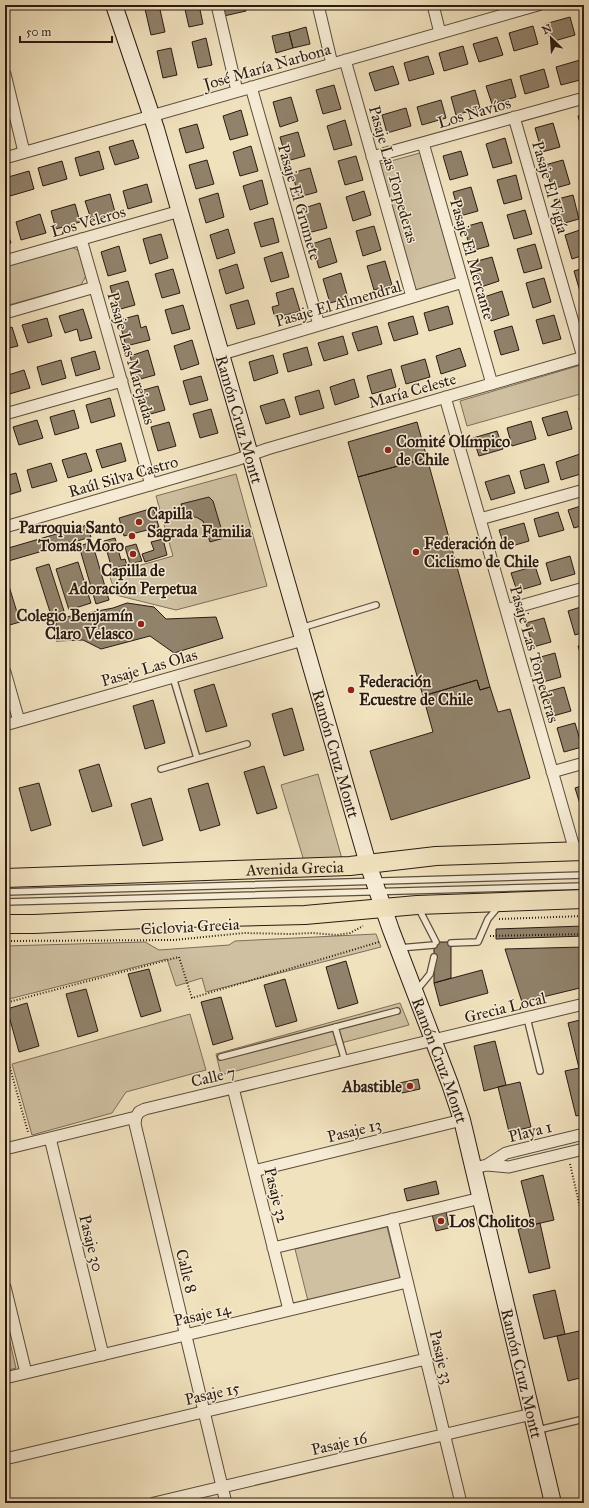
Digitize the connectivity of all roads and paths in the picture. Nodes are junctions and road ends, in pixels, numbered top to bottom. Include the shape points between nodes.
1 (114, 5) edge
2 (216, 5) edge
3 (318, 5) edge
4 (433, 5) edge
5 (538, 5) edge
6 (440, 33) junction
7 (344, 60) junction
8 (332, 64) junction
9 (5, 74) edge
10 (251, 87) junction
11 (237, 91) junction
12 (584, 98) edge
13 (152, 116) junction
14 (514, 117) junction
15 (423, 143) junction
16 (24, 152) junction
17 (372, 157) junction
18 (5, 158) edge
19 (180, 211) junction
20 (82, 239) junction
21 (5, 261) edge
22 (463, 282) junction
23 (95, 287) junction
24 (412, 297) junction
25 (5, 313) edge
26 (319, 325) junction
27 (222, 354) junction
28 (584, 357) edge
29 (122, 381) junction
30 (492, 384) junction
31 (445, 397) junction
32 (5, 414) edge
33 (250, 455) junction
34 (151, 485) junction
35 (584, 490) edge
36 (480, 519) junction
37 (5, 527) edge
38 (584, 588) edge
39 (376, 606) dead end
40 (506, 610) junction
41 (301, 634) junction
42 (5, 672) edge
43 (173, 677) junction
44 (19, 721) junction
45 (5, 725) edge
46 (247, 744) dead end
47 (197, 758) junction
48 (584, 763) edge
49 (161, 769) dead end
50 (552, 772) junction
51 (579, 851) edge
52 (584, 874) edge
53 (5, 878) edge
54 (375, 886) junction
55 (584, 886) edge
56 (5, 892) edge
57 (584, 899) edge
58 (503, 901) junction
59 (5, 902) edge
60 (417, 905) junction
61 (584, 916) edge
62 (497, 919) dead end
63 (5, 924) edge
64 (366, 925) dead end
65 (584, 934) edge
66 (490, 936) dead end
67 (5, 940) edge
68 (379, 942) dead end
69 (451, 943) dead end
70 (398, 948) junction
71 (434, 957) dead end
72 (415, 994) junction
73 (5, 1003) edge
74 (584, 1004) edge
75 (397, 1011) dead end
76 (527, 1018) junction
77 (335, 1027) junction
78 (433, 1041) junction
79 (5, 1050) edge
80 (221, 1057) dead end
81 (344, 1062) junction
82 (540, 1071) dead end
83 (233, 1088) junction
84 (136, 1117) junction
85 (462, 1120) junction
86 (584, 1134) edge
87 (50, 1138) junction
88 (31, 1142) junction
89 (5, 1148) edge
90 (584, 1149) edge
91 (568, 1153) junction
92 (480, 1167) junction
93 (254, 1171) junction
94 (481, 1198) junction
95 (392, 1219) junction
96 (584, 1225) edge
97 (273, 1248) junction
98 (407, 1282) junction
99 (5, 1287) edge
100 (289, 1310) junction
101 (186, 1335) junction
102 (102, 1355) junction
103 (426, 1359) junction
104 (26, 1373) junction
105 (5, 1378) edge
106 (205, 1412) junction
107 (532, 1414) junction
108 (584, 1419) edge
109 (536, 1431) junction
110 (444, 1434) junction
111 (5, 1459) edge
112 (222, 1487) junction
113 (154, 1503) edge
114 (226, 1503) edge
115 (460, 1503) edge
116 (553, 1503) edge

1 - 13 street, Ramón Cruz Montt
2 - 11 street
3 - 8 street
4 - 6 street
5 - 6 street, José María Narbona
6 - 7 street, José María Narbona
7 - 8 street, José María Narbona
7 - 17 street, Pasaje Las Torpederas
8 - 10 street, José María Narbona
9 - 16 street
10 - 11 street, José María Narbona
10 - 26 street, Pasaje El Grumete
11 - 13 street, José María Narbona
12 - 14 street, Los Navíos
13 - 16 street, José María Narbona
13 - 19 street, Ramón Cruz Montt
14 - 15 street, Los Navíos
14 - 28 street, Pasaje El Vigía
15 - 17 street, Los Navíos
15 - 22 street, Pasaje El Mercante
16 - 18 street, José María Narbona
17 - 24 street, Pasaje Las Torpederas
19 - 20 street, Los Veleros
19 - 27 street, Ramón Cruz Montt
20 - 21 street, Los Veleros
20 - 23 street, Pasaje Las Marejadas
22 - 24 street, Pasaje El Almendral
22 - 30 street, Pasaje El Mercante
23 - 25 street
23 - 29 street, Pasaje Las Marejadas
24 - 26 street, Pasaje El Almendral
26 - 27 street, Pasaje El Almendral
27 - 33 street, Ramón Cruz Montt
28 - 30 street, María Celeste
29 - 32 street
29 - 34 street, Pasaje Las Marejadas
30 - 31 street, María Celeste
31 - 33 street, María Celeste
31 - 36 street, Pasaje Las Torpederas
33 - 34 street, Raúl Silva Castro
33 - 41 street, Ramón Cruz Montt
34 - 37 street, Raúl Silva Castro
35 - 36 street
36 - 40 street, Pasaje Las Torpederas
38 - 40 street
39 - 41 lane
40 - 50 street, Pasaje Las Torpederas
41 - 43 street, Pasaje Las Olas
41 - 54 street, Ramón Cruz Montt
42 - 44 street
43 - 44 street, Pasaje Las Olas
43 - 47 lane
44 - 45 street, Pasaje Las Olas
46 - 47 lane
47 - 49 lane
48 - 50 street
50 - 51 street, Pasaje Las Torpederas
51 - 54 main road, Avenida Grecia via 436,856
52 - 54 lane
53 - 54 main road, Avenida Grecia via 192,872
54 - 55 lane
54 - 56 lane
54 - 59 lane
54 - 60 main road, Avenida Grecia
54 - 63 main road, Avenida Grecia via 305,915
54 - 70 street, Ramón Cruz Montt
57 - 58 main road, Avenida Grecia
58 - 60 main road, Avenida Grecia
58 - 69 lane via 488,919 478,942
60 - 70 lane via 435,943
61 - 62 path
64 - 67 path, Ciclovia Grecia via 350,933 337,935 244,933 174,940
65 - 66 path
68 - 73 path via 192,998 179,957
70 - 72 street, Ramón Cruz Montt
71 - 72 lane via 430,974
72 - 78 street, Ramón Cruz Montt
74 - 76 street, Grecia Local
75 - 77 lane
76 - 78 street, Grecia Local
76 - 82 lane
77 - 80 lane
77 - 81 lane
78 - 81 street, Calle 7
78 - 85 street, Ramón Cruz Montt
79 - 88 path
81 - 83 street, Calle 7
83 - 84 street, Calle 7 via 145,1109
83 - 93 street, Pasaje 32
84 - 87 street, Calle 7
84 - 101 street, Calle 8 via 135,1124
85 - 92 street, Ramón Cruz Montt
85 - 93 street, Pasaje 13
86 - 92 street, Playa 1 via 506,1153
87 - 88 street, Calle 7
87 - 102 street, Pasaje 30
88 - 89 street, Calle 7
90 - 91 street, Playa 1
91 - 92 street, Playa 1 via 509,1167
91 - 96 path
92 - 94 street, Ramón Cruz Montt
93 - 97 street, Pasaje 32
94 - 95 street
94 - 107 street, Ramón Cruz Montt
95 - 97 street
95 - 98 street, Pasaje 33
97 - 100 street, Pasaje 32
98 - 100 street, Pasaje 14
98 - 103 street, Pasaje 33
99 - 104 street
100 - 101 street, Pasaje 14
101 - 102 street, Pasaje 14
101 - 106 street, Calle 8
102 - 104 street, Pasaje 14
103 - 106 street, Pasaje 15
103 - 110 street, Pasaje 33
104 - 105 street, Pasaje 14
106 - 111 street, Pasaje 15
106 - 112 street, Calle 8
107 - 109 street, Ramón Cruz Montt
107 - 110 street, Pasaje 16
108 - 109 lane
109 - 116 street, Ramón Cruz Montt
110 - 112 street, Pasaje 16
110 - 115 street, Pasaje 33
112 - 113 street, Pasaje 16
112 - 114 street, Calle 8

